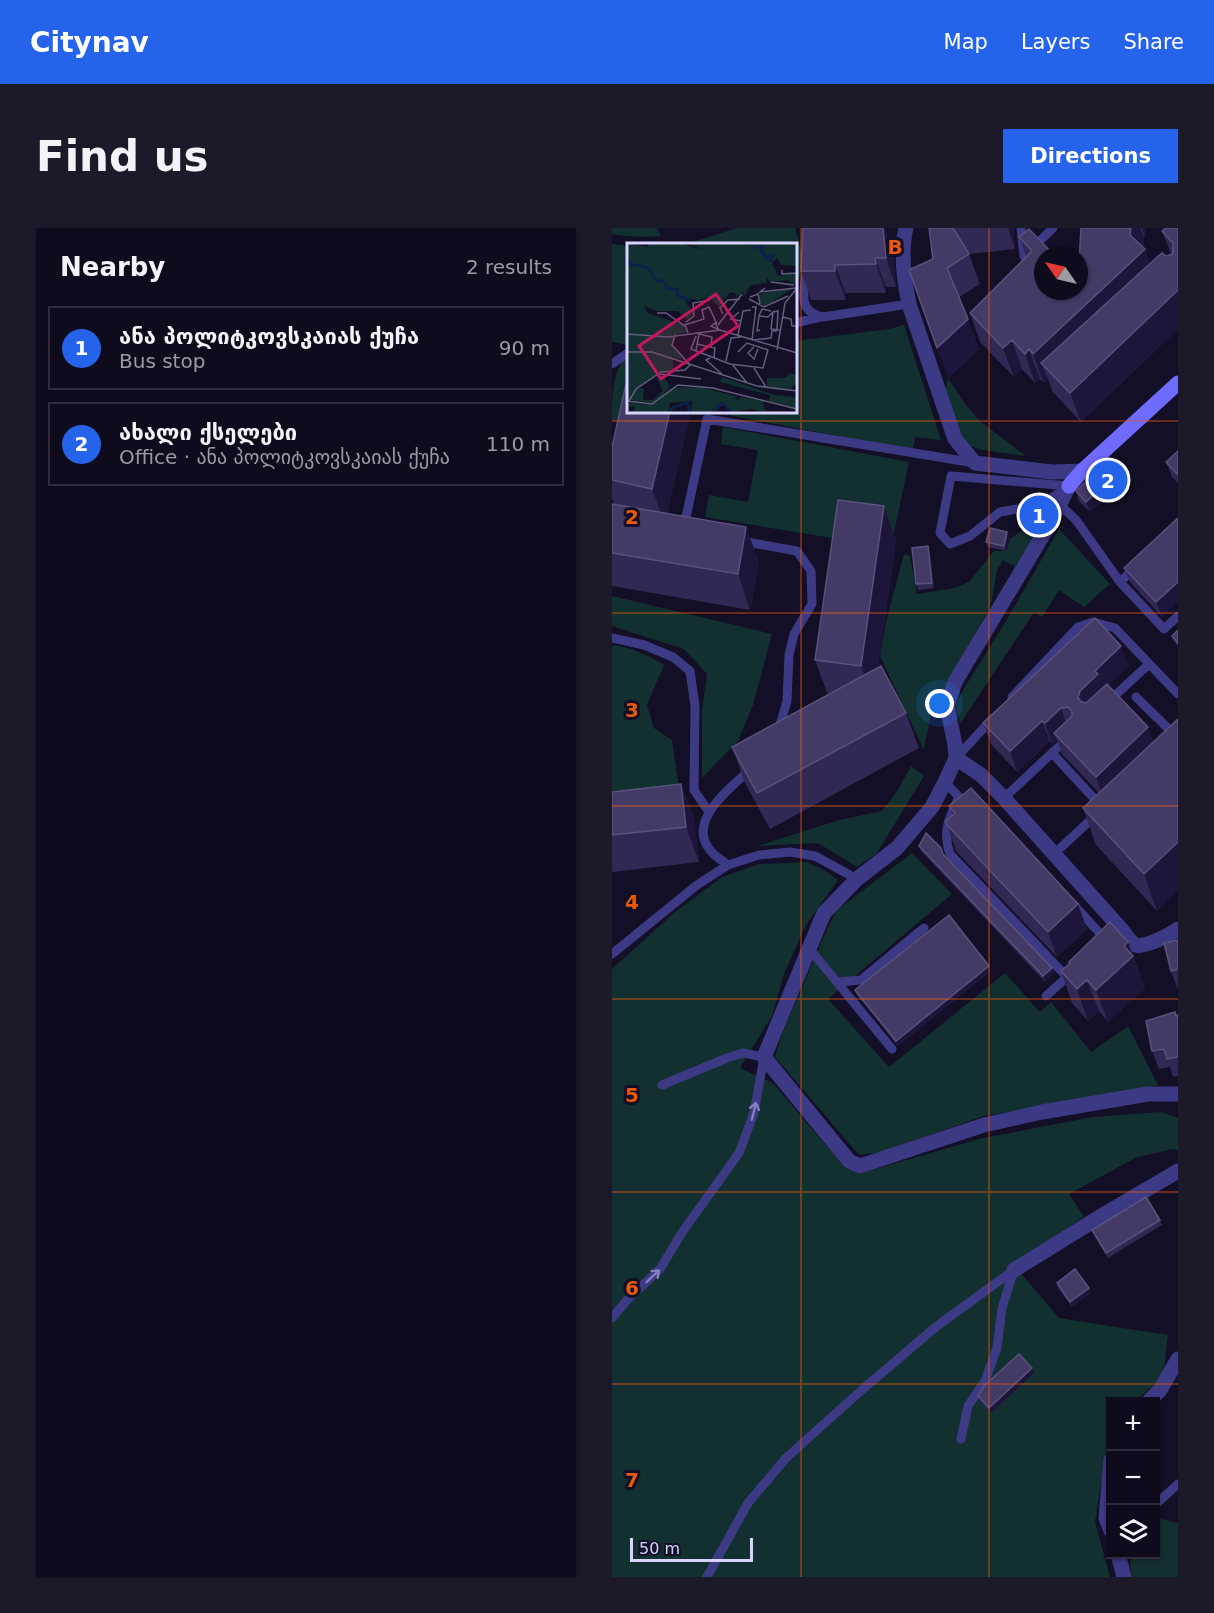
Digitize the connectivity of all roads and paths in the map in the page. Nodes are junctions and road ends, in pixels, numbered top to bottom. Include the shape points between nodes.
1 (906, 228) edge
2 (1021, 228) edge
3 (1053, 228) edge
4 (808, 257) edge
5 (909, 304) junction
6 (823, 316) junction
7 (796, 323) edge
8 (627, 354) edge
9 (612, 364) edge
10 (1178, 383) edge
11 (975, 463) junction
12 (1082, 471) junction
13 (1069, 486) junction
14 (1059, 504) junction
15 (694, 532) edge
16 (736, 540) edge
17 (1144, 560) edge
18 (1120, 582) junction
19 (1178, 616) edge
20 (612, 638) edge
21 (1149, 664) junction
22 (1178, 694) edge
23 (1136, 697) dead end
24 (1005, 705) edge
25 (1100, 710) edge
26 (997, 713) edge
27 (1074, 734) edge
28 (1178, 738) edge
29 (770, 745) edge
30 (1170, 747) edge
31 (1052, 753) junction
32 (956, 758) junction
33 (757, 761) edge
34 (945, 782) junction
35 (1004, 798) junction
36 (1111, 800) edge
37 (1103, 807) junction
38 (709, 812) junction
39 (1054, 854) junction
40 (728, 866) junction
41 (857, 879) junction
42 (1069, 900) edge
43 (924, 928) dead end
44 (1178, 929) edge
45 (1122, 930) junction
46 (1108, 942) junction
47 (808, 947) junction
48 (1100, 949) edge
49 (612, 954) edge
50 (1076, 970) edge
51 (1067, 977) junction
52 (839, 982) junction
53 (1046, 996) dead end
54 (892, 1049) dead end
55 (764, 1057) junction
56 (662, 1085) dead end
57 (1178, 1094) edge
58 (1178, 1171) edge
59 (1014, 1270) junction
60 (612, 1317) edge
61 (1178, 1359) edge
62 (1152, 1397) edge
63 (961, 1439) dead end
64 (1178, 1484) edge
65 (1160, 1500) edge
66 (1119, 1559) edge
67 (707, 1577) edge
68 (1124, 1577) edge

1 - 5 street via 904,284
2 - 3 lane via 1024,256
4 - 6 lane via 806,309 812,315
5 - 6 lane
5 - 11 street via 955,439
6 - 7 lane
8 - 9 lane
10 - 12 street
11 - 12 street via 1052,472
11 - 15 lane via 707,419 683,530
12 - 13 street
13 - 13 lane via 951,476 940,533 950,544 970,536 1000,512 1041,505
13 - 14 street
14 - 18 lane via 1076,520
14 - 32 street via 955,682 947,706
16 - 29 lane via 796,551 811,571 812,604 794,634 787,701 777,736
17 - 18 lane
18 - 19 lane via 1164,629
20 - 38 lane via 673,657 690,671 695,706 694,790
21 - 22 lane
21 - 24 lane via 1115,628 1093,622 1078,627
21 - 25 lane
23 - 28 lane
26 - 32 lane
27 - 31 lane
28 - 30 lane
31 - 35 lane
31 - 37 lane
32 - 34 street
32 - 35 street
33 - 38 lane
34 - 41 street via 932,807 897,848
34 - 51 lane via 963,798 950,816 945,840 950,854
35 - 39 street
36 - 37 lane
37 - 39 lane
38 - 40 lane via 703,830 708,848
39 - 45 street
40 - 41 lane via 759,855 790,852 815,856
40 - 49 lane via 697,885
41 - 47 street via 824,913
42 - 46 lane
43 - 52 lane via 861,980
44 - 45 street via 1139,946 1132,944
45 - 46 lane
46 - 48 lane
47 - 52 lane
47 - 55 street
50 - 51 lane
51 - 53 lane
52 - 54 lane
55 - 56 lane via 743,1053
55 - 57 street via 849,1161 860,1166 984,1125 1148,1094
60 -> 55 lane via 660,1269 739,1153 754,1113
58 - 59 street
59 - 63 lane via 1002,1308 997,1348 985,1381 968,1406
59 - 67 lane via 937,1326 786,1458 748,1503
61 - 62 street
64 - 65 lane
66 - 68 street

